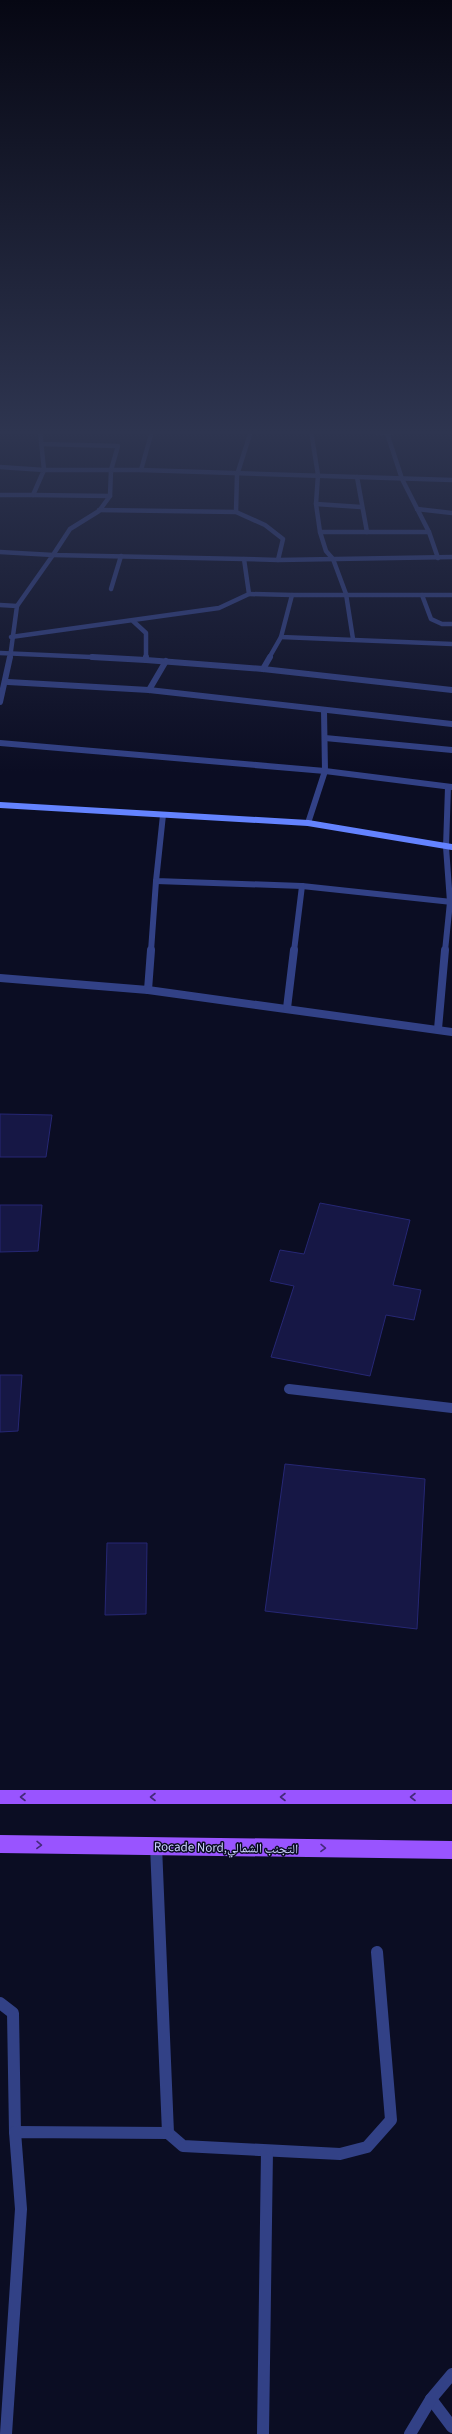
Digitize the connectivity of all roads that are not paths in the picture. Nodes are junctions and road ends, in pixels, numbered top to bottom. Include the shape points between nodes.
1 (60, 545) edge
2 (282, 545) edge
3 (324, 545) edge
4 (433, 545) edge
5 (0, 552) edge
6 (53, 555) junction
7 (120, 556) junction
8 (452, 557) edge
9 (438, 558) junction
10 (244, 559) junction
11 (333, 559) junction
12 (278, 560) junction
13 (111, 589) dead end
14 (249, 594) junction
15 (346, 594) junction
16 (292, 595) junction
17 (422, 595) junction
18 (452, 595) edge
19 (0, 604) edge
20 (18, 606) junction
21 (133, 621) junction
22 (452, 624) edge
23 (281, 636) junction
24 (11, 637) junction
25 (353, 639) junction
26 (452, 644) edge
27 (0, 652) edge
28 (12, 652) junction
29 (146, 660) junction
30 (166, 661) junction
31 (263, 669) junction
32 (8, 682) junction
33 (149, 690) junction
34 (452, 690) edge
35 (0, 702) edge
36 (324, 710) junction
37 (452, 724) edge
38 (325, 738) junction
39 (0, 743) edge
40 (452, 750) edge
41 (325, 771) junction
42 (450, 787) edge
43 (0, 805) edge
44 (163, 815) junction
45 (308, 823) junction
46 (449, 847) edge
47 (156, 881) junction
48 (302, 886) junction
49 (451, 902) edge
50 (0, 978) edge
51 (148, 990) junction
52 (287, 1008) junction
53 (438, 1030) junction
54 (452, 1032) edge
55 (289, 1389) dead end
56 (452, 1408) edge
57 (0, 1797) edge
58 (452, 1797) edge
59 (0, 1844) edge
60 (156, 1846) junction
61 (452, 1850) edge
62 (377, 1952) dead end
63 (0, 2003) edge
64 (15, 2132) junction
65 (168, 2133) junction
66 (267, 2151) junction
67 (452, 2374) edge
68 (431, 2398) junction
69 (452, 2427) edge
70 (6, 2434) edge
71 (263, 2434) edge
72 (410, 2434) edge

1 - 6 street
2 - 12 street
3 - 11 street
4 - 9 street
5 - 6 street
6 - 7 street
6 - 20 street
7 - 10 street
7 - 13 street
8 - 9 street
9 - 11 street
10 - 12 street
10 - 14 street
11 - 12 street
11 - 15 street
14 - 16 street
14 - 21 street via 218,608
15 - 16 street
15 - 17 street
15 - 25 street
16 - 23 street
17 - 18 street
17 - 22 street via 431,619 442,624
19 - 20 street
20 - 24 street
21 - 24 street
21 - 29 street via 146,633
23 - 25 street
23 - 31 street
24 - 28 street
25 - 26 street
27 - 28 street
28 - 29 street
28 - 32 street
29 - 30 street
30 - 31 street
30 - 33 street
31 - 34 street
32 - 33 street
32 - 35 street
33 - 36 street
36 - 37 street
36 - 38 street
38 - 40 street
38 - 41 street
39 - 41 street
41 - 42 street
41 - 45 street
42 - 46 street
43 - 44 street
44 - 45 street
44 - 47 street
45 - 46 street
46 - 49 street
47 - 48 street
47 - 51 street
48 - 49 street
48 - 52 street
49 - 53 street
50 - 51 street
51 - 52 street
52 - 53 street
53 - 54 street
55 - 56 street
58 -> 57 main road
59 -> 60 main road, Rocade Nord,التجنب الشمالي
60 -> 61 main road, Rocade Nord,التجنب الشمالي
60 - 65 street
62 - 66 street via 391,2120 367,2147 340,2154
63 - 64 street via 13,2013
64 - 65 street
64 - 70 street via 22,2210
65 - 66 street via 183,2146
66 - 71 street
67 - 68 street
68 - 69 street
68 - 72 street

